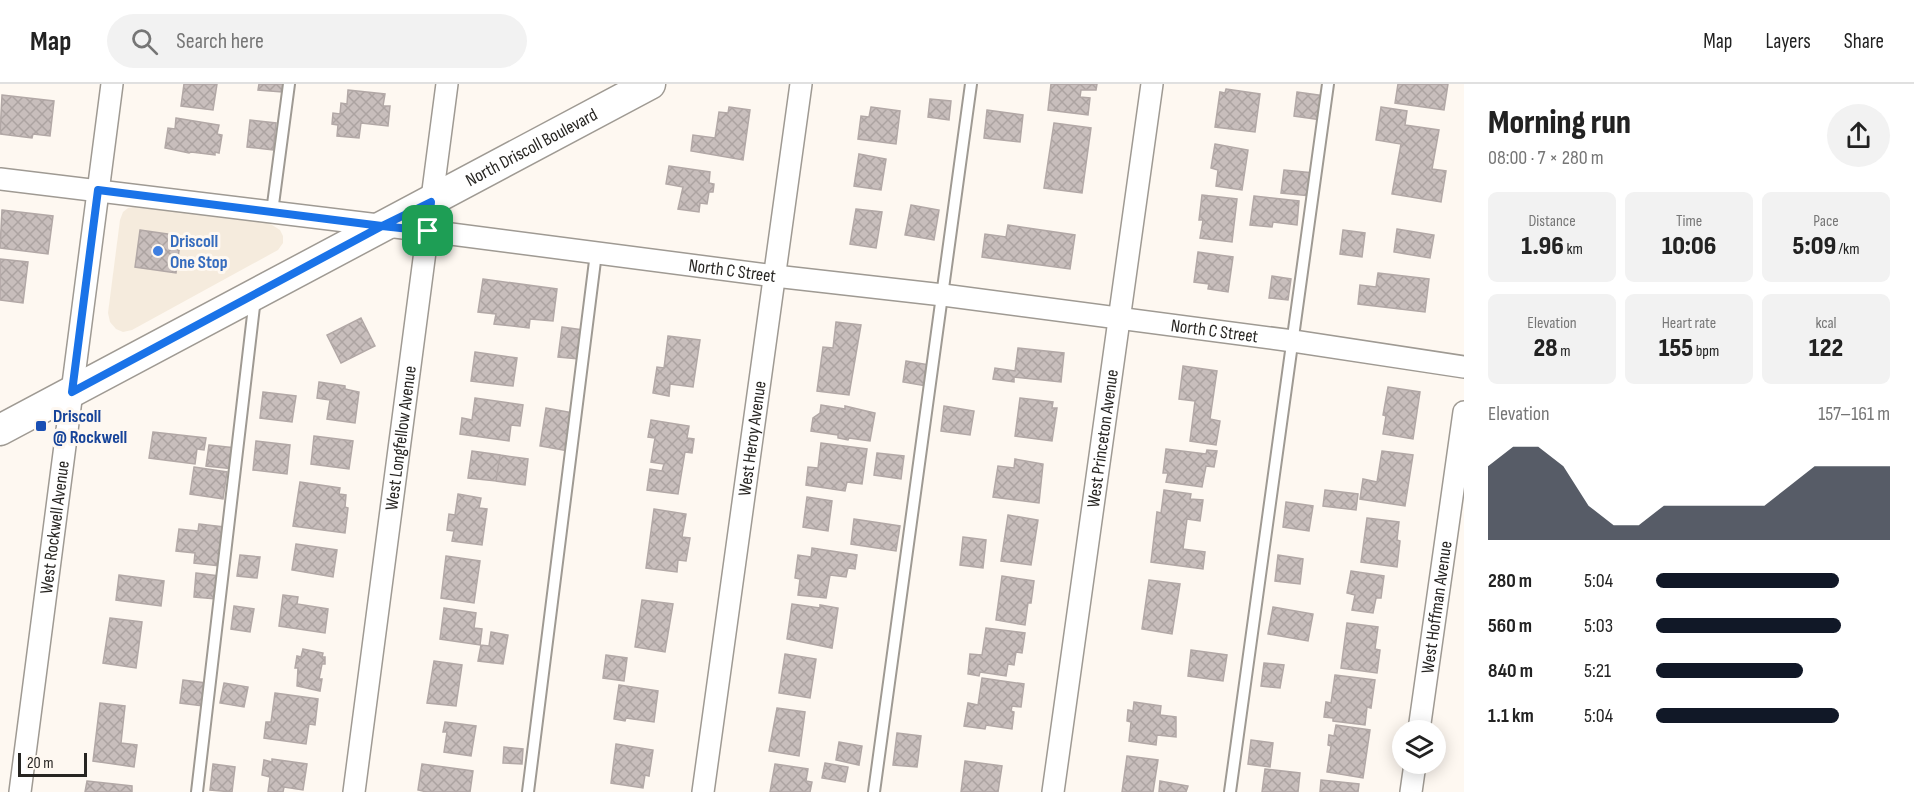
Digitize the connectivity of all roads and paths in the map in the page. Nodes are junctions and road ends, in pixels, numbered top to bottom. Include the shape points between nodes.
1 (112, 84) edge
2 (289, 84) edge
3 (447, 84) edge
4 (650, 84) edge
5 (801, 84) edge
6 (971, 84) edge
7 (1152, 84) edge
8 (1328, 84) edge
9 (625, 91) edge
10 (0, 179) edge
11 (98, 190) junction
12 (272, 212) junction
13 (429, 217) junction
14 (382, 226) junction
15 (596, 253) junction
16 (775, 276) junction
17 (255, 295) junction
18 (943, 295) junction
19 (1120, 318) junction
20 (1293, 341) junction
21 (1464, 367) edge
22 (72, 392) junction
23 (1464, 412) edge
24 (0, 430) edge
25 (1420, 720) edge
26 (1414, 774) edge
27 (20, 792) edge
28 (197, 792) edge
29 (354, 792) edge
30 (528, 792) edge
31 (703, 792) edge
32 (874, 792) edge
33 (1053, 792) edge
34 (1230, 792) edge
35 (1411, 792) edge

1 - 11 street, West Rockwell Avenue
2 - 12 lane
3 - 13 street, West Longfellow Avenue
4 - 9 main road, North Driscoll Boulevard
5 - 16 street, West Heroy Avenue
6 - 18 lane
7 - 19 street, West Princeton Avenue
8 - 20 lane
9 - 13 main road, North Driscoll Boulevard
10 - 11 street
11 - 12 street
11 - 22 street, West Rockwell Avenue
12 - 14 street
13 - 14 main road, North Driscoll Boulevard
13 - 15 street, North C Street
13 - 29 street, West Longfellow Avenue
14 - 17 main road, North Driscoll Boulevard
15 - 16 street, North C Street
15 - 30 lane
16 - 18 street, North C Street
16 - 31 street, West Heroy Avenue
17 - 22 main road, North Driscoll Boulevard
17 - 28 lane
18 - 19 street, North C Street
18 - 32 lane
19 - 20 street, North C Street
19 - 33 street, West Princeton Avenue
20 - 21 street, North C Street
20 - 34 lane
22 - 24 main road, North Driscoll Boulevard
22 - 27 street, West Rockwell Avenue
23 - 25 street, West Hoffman Avenue
26 - 35 street

